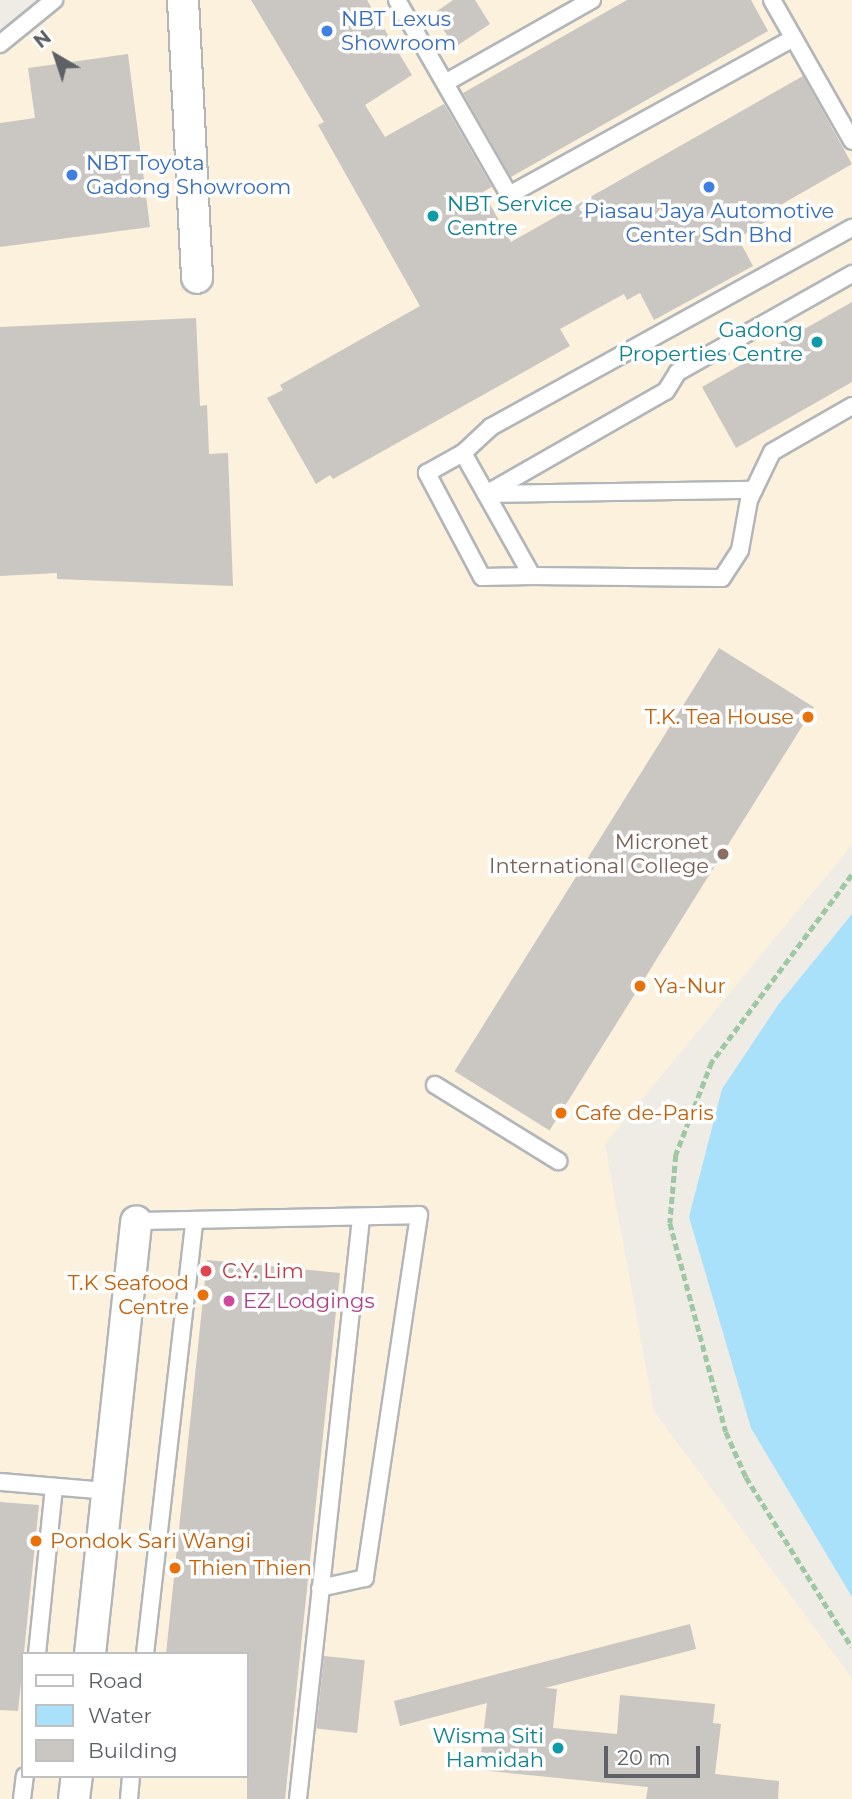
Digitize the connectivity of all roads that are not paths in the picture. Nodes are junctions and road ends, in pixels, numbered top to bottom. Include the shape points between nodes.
1 (54, 0) edge
2 (183, 0) edge
3 (397, 0) edge
4 (592, 0) edge
5 (772, 0) edge
6 (793, 38) junction
7 (0, 44) edge
8 (445, 83) junction
9 (852, 141) edge
10 (852, 228) edge
11 (852, 274) edge
12 (197, 278) dead end
13 (852, 406) edge
14 (463, 453) junction
15 (754, 491) junction
16 (486, 494) junction
17 (532, 576) junction
18 (435, 1086) dead end
19 (558, 1161) dead end
20 (361, 1219) junction
21 (136, 1221) joint
22 (194, 1221) junction
23 (0, 1482) edge
24 (54, 1487) junction
25 (107, 1491) junction
26 (320, 1588) junction
27 (37, 1652) edge
28 (89, 1652) edge
29 (145, 1652) edge
30 (24, 1778) edge
31 (77, 1778) edge
32 (131, 1778) edge
33 (22, 1799) edge
34 (74, 1799) edge
35 (129, 1799) edge
36 (298, 1799) edge

1 - 7 lane
2 - 12 street
3 - 8 lane
4 - 8 lane
5 - 6 lane
6 - 8 lane via 509,195
6 - 9 lane
10 - 14 lane via 491,427
11 - 16 lane via 678,372 666,391
13 - 15 lane via 772,452
14 - 16 lane
14 - 17 lane via 427,473 482,577
15 - 16 lane
15 - 17 lane via 740,550 722,578
16 - 17 lane
18 - 19 lane
20 - 22 lane
20 - 26 lane
20 - 26 lane via 419,1214 365,1578
21 - 22 lane
21 - 25 street
22 - 29 lane
23 - 24 lane
24 - 25 lane
24 - 27 lane
25 - 28 street
26 - 36 lane
30 - 33 lane
31 - 34 street
32 - 35 lane

